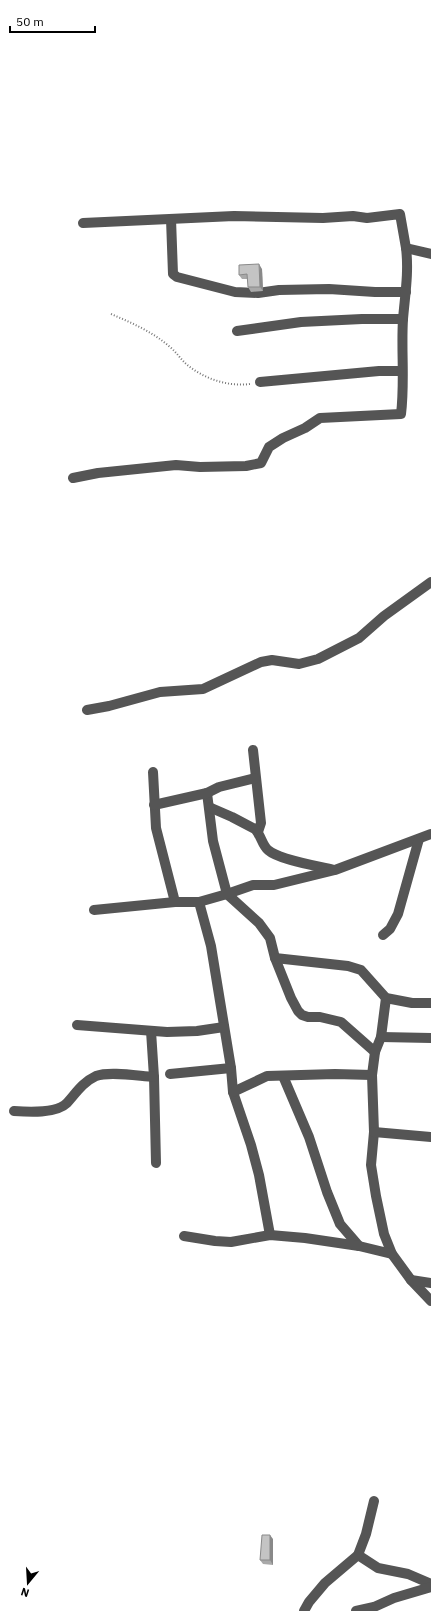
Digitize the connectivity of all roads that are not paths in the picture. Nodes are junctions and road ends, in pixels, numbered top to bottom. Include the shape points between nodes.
1 (171, 219) junction
2 (83, 223) dead end
3 (406, 248) junction
4 (431, 254) edge
5 (406, 292) junction
6 (403, 319) junction
7 (237, 331) dead end
8 (402, 371) junction
9 (260, 382) road end
10 (73, 478) dead end
11 (431, 582) edge
12 (87, 710) dead end
13 (253, 750) dead end
14 (153, 772) dead end
15 (255, 778) junction
16 (207, 793) junction
17 (154, 805) junction
18 (209, 807) junction
19 (258, 832) junction
20 (431, 834) edge
21 (419, 839) junction
22 (336, 870) junction
23 (227, 894) junction
24 (175, 902) junction
25 (199, 902) junction
26 (94, 910) dead end
27 (383, 935) dead end
28 (275, 958) junction
29 (386, 998) junction
30 (431, 1003) edge
31 (78, 1025) dead end
32 (224, 1027) junction
33 (150, 1031) junction
34 (381, 1037) junction
35 (431, 1038) edge
36 (375, 1052) junction
37 (231, 1068) junction
38 (170, 1074) dead end
39 (372, 1075) junction
40 (283, 1076) junction
41 (154, 1077) junction
42 (233, 1092) junction
43 (14, 1111) dead end
44 (374, 1132) junction
45 (431, 1137) edge
46 (156, 1163) dead end
47 (270, 1235) junction
48 (184, 1236) dead end
49 (359, 1246) junction
50 (392, 1254) junction
51 (411, 1280) junction
52 (431, 1283) edge
53 (431, 1301) edge
54 (374, 1501) dead end
55 (358, 1555) junction
56 (431, 1584) edge
57 (431, 1587) edge
58 (375, 1609) edge
59 (304, 1611) edge
60 (356, 1611) edge

1 - 2 street
1 - 3 street via 234,216 367,218 400,214
1 - 5 street via 173,274 177,277 235,292 329,289
3 - 4 street
3 - 5 street
5 - 6 street
6 - 7 street via 337,319
6 - 8 street
8 - 9 street
8 - 10 street via 401,414 320,418 269,447 261,463 208,467 176,465
11 - 12 street via 384,616 359,638 318,659 299,664 272,660 261,662 203,689 160,692
13 - 15 street
14 - 17 street
15 - 16 street via 219,787
15 - 19 street via 261,823
16 - 17 street
16 - 18 street
17 - 24 street via 156,828
18 - 19 street
18 - 23 street via 213,841
19 - 22 street via 271,852
20 - 21 street
21 - 22 street
21 - 27 street via 398,914 390,929
22 - 23 street via 274,885 253,885
23 - 25 street
23 - 28 street via 259,923 270,938
24 - 25 street
24 - 26 street
25 - 32 street via 211,946
28 - 29 street via 348,966 361,970
28 - 36 street via 291,998 302,1015 341,1022
29 - 30 street via 412,1003
29 - 34 street
31 - 33 street
32 - 33 street via 197,1031
32 - 37 street
33 - 41 street
34 - 35 street
34 - 36 street
36 - 39 street
37 - 38 street
37 - 42 street
39 - 40 street
39 - 44 street
40 - 42 street via 267,1076
40 - 49 street via 309,1136 326,1192 340,1224
41 - 43 street via 107,1073 81,1086 66,1105 36,1112
41 - 46 street
42 - 47 street via 251,1145
44 - 45 street
44 - 50 street via 371,1165 384,1234
47 - 48 street via 231,1242
47 - 49 street
49 - 50 street
50 - 51 street
51 - 52 street
51 - 53 street
54 - 55 street
55 - 56 street via 378,1568 408,1574
55 - 59 street via 325,1583
57 - 58 street via 394,1598
58 - 60 street

